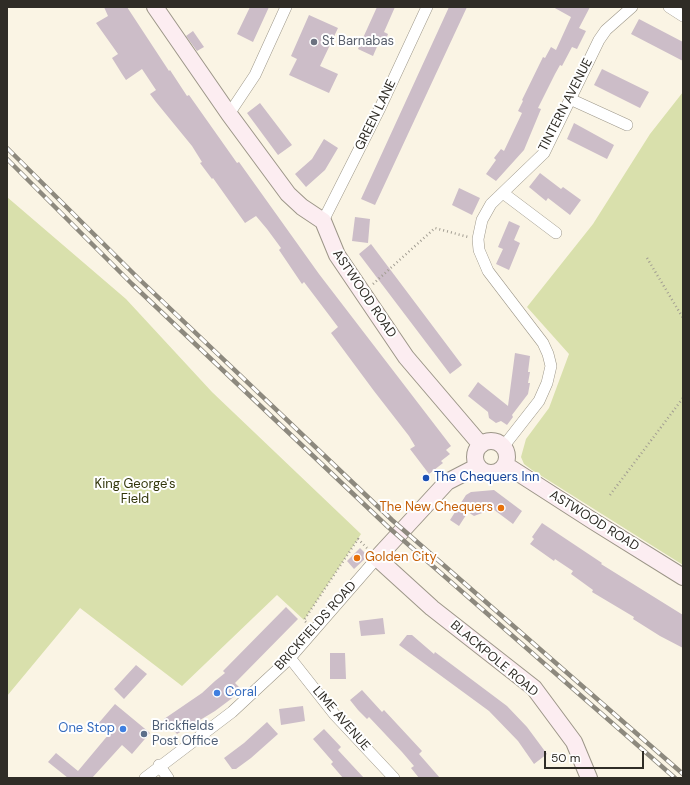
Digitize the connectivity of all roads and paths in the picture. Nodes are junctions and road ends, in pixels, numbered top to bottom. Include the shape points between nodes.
1 (155, 7) edge
2 (286, 7) edge
3 (427, 7) edge
4 (632, 7) edge
5 (669, 7) edge
6 (683, 16) edge
7 (570, 99) junction
8 (228, 114) junction
9 (627, 125) dead end
10 (503, 193) junction
11 (323, 221) junction
12 (556, 233) dead end
13 (478, 239) junction
14 (647, 258) dead end
15 (362, 293) junction
16 (683, 318) edge
17 (683, 398) edge
18 (481, 445) junction
19 (503, 446) junction
20 (506, 464) junction
21 (478, 466) junction
22 (610, 495) dead end
23 (377, 558) junction
24 (683, 576) edge
25 (315, 630) junction
26 (290, 658) junction
27 (160, 765) junction
28 (144, 778) edge
29 (168, 778) edge
30 (394, 778) edge
31 (589, 778) edge

1 - 8 main road
2 - 8 street via 255,75
3 - 11 street, GREEN LANE
4 - 7 street, TINTERN AVENUE via 606,30
5 - 6 street
7 - 9 street
7 - 10 street, TINTERN AVENUE via 544,153
8 - 11 main road via 288,194
10 - 12 street
10 - 13 street, TINTERN AVENUE via 482,220
11 - 15 main road, ASTWOOD ROAD via 336,255
13 - 15 path via 435,228
13 - 19 street, TINTERN AVENUE via 479,250 488,271 543,343 551,366 539,401
14 - 16 path
15 - 18 main road, ASTWOOD ROAD via 406,357
17 - 22 path
18 - 19 main road via 490,441
18 - 21 main road via 475,457
19 - 20 main road via 507,455
20 - 21 main road via 495,473 485,472
20 - 24 main road, ASTWOOD ROAD
21 - 23 main road, BRICKFIELDS ROAD via 448,482
23 - 25 street, BRICKFIELDS ROAD
23 - 25 path via 358,539 304,620
23 - 31 main road, BLACKPOLE ROAD via 432,608 534,688 574,742
25 - 26 street, BRICKFIELDS ROAD
26 - 27 street, BRICKFIELDS ROAD via 232,712
26 - 30 street, LIME AVENUE via 335,715
27 - 28 street, BRICKFIELDS ROAD
27 - 29 street

